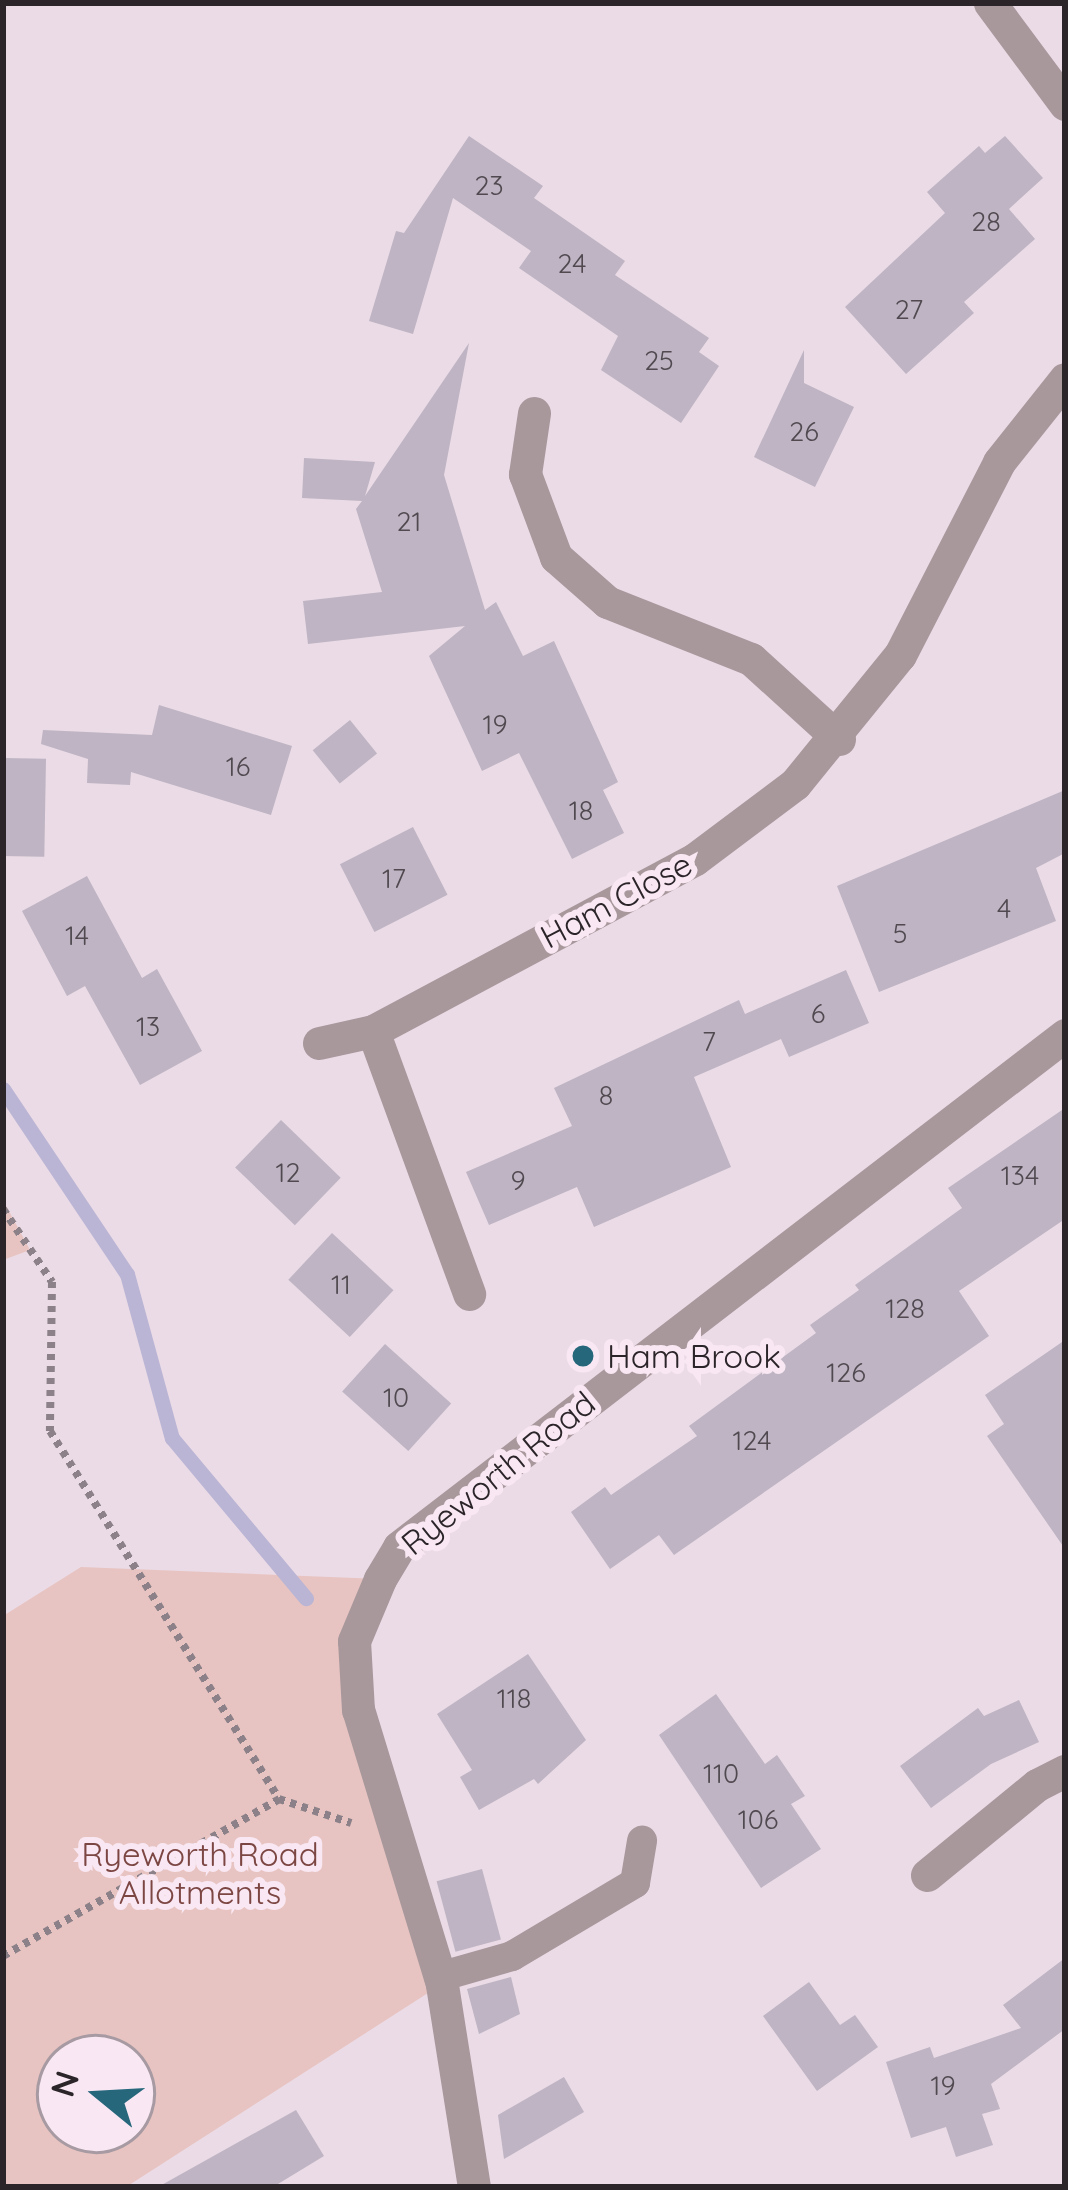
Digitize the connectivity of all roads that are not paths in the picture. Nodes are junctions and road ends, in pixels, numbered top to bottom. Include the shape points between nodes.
1 (990, 3) edge
2 (1065, 104) edge
3 (1065, 379) edge
4 (535, 413) dead end
5 (839, 739) junction
6 (373, 1031) junction
7 (1065, 1035) edge
8 (319, 1043) dead end
9 (469, 1294) dead end
10 (1065, 1771) edge
11 (642, 1841) dead end
12 (927, 1875) dead end
13 (439, 1977) junction
14 (474, 2187) edge

1 - 2 street
3 - 5 street, Ham Close via 999,462 900,655
4 - 5 street via 525,474 530,505 556,556 607,602 751,658
5 - 6 street, Ham Close via 779,798 694,859
6 - 8 street, Ham Close
6 - 9 street
7 - 13 street, Ryeworth Road via 399,1547 361,1621 358,1710
10 - 12 street via 1036,1785
11 - 13 lane via 635,1883 512,1956
13 - 14 street, Ryeworth Road

